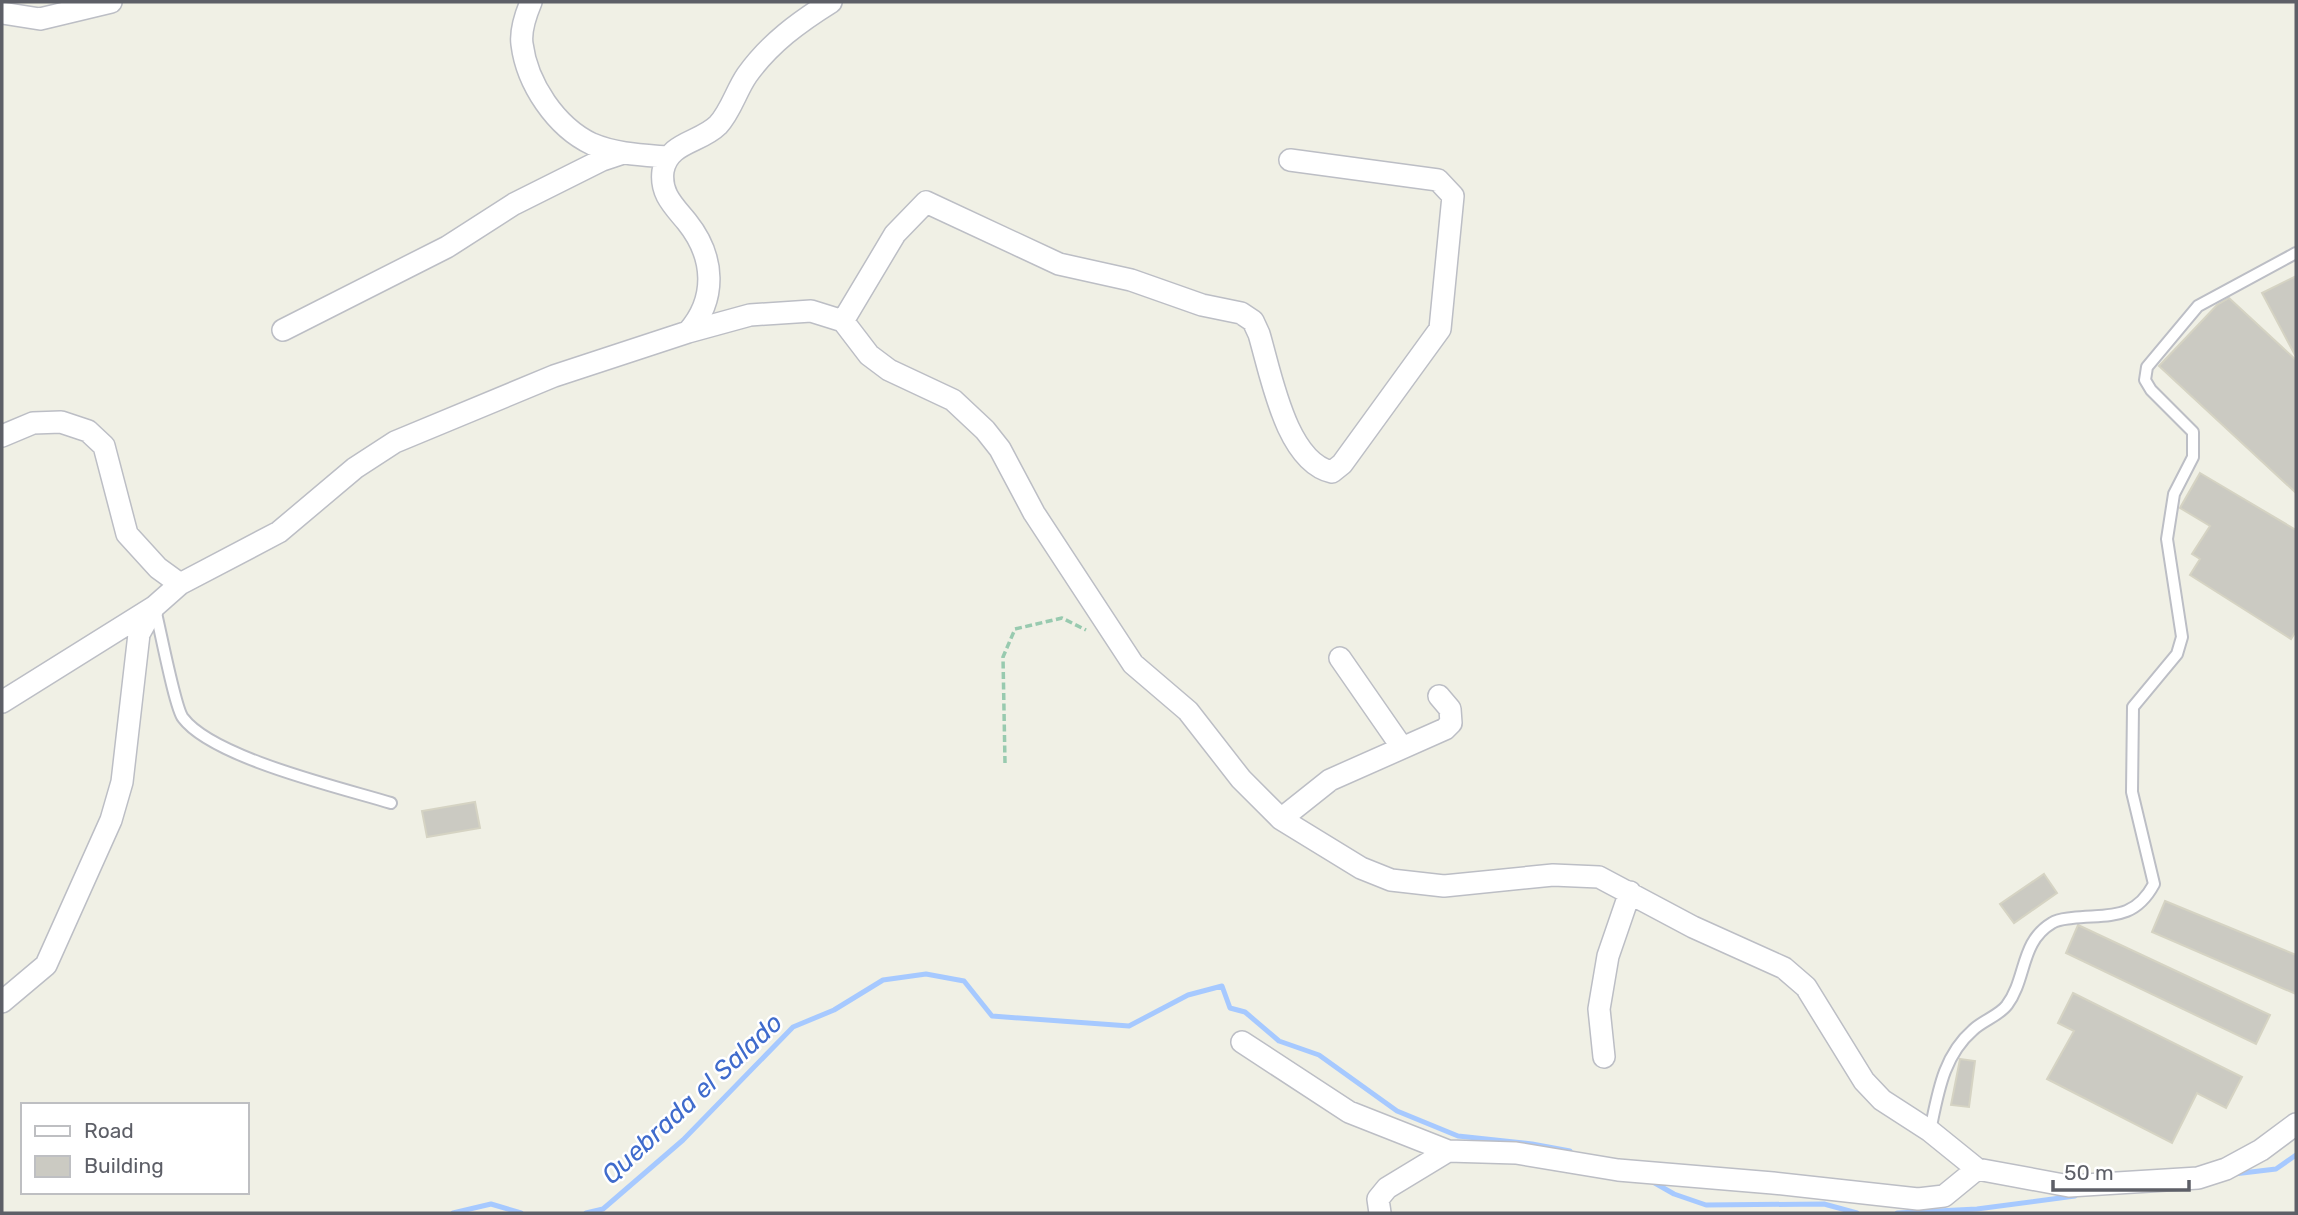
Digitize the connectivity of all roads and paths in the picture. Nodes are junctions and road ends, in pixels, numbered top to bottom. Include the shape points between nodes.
1 (111, 2) edge
2 (531, 2) edge
3 (831, 2) edge
4 (2, 13) edge
5 (623, 153) junction
6 (667, 157) junction
7 (1290, 160) dead end
8 (2296, 253) edge
9 (843, 321) junction
10 (283, 330) dead end
11 (688, 332) junction
12 (2, 436) edge
13 (180, 584) junction
14 (154, 607) junction
15 (1122, 647) junction
16 (1340, 658) dead end
17 (1439, 696) dead end
18 (2, 702) edge
19 (1401, 746) junction
20 (1005, 763) dead end
21 (391, 803) dead end
22 (1281, 819) junction
23 (1630, 892) junction
24 (2, 1002) edge
25 (1242, 1042) dead end
26 (1604, 1057) dead end
27 (2296, 1124) edge
28 (1930, 1131) junction
29 (1448, 1151) junction
30 (1977, 1169) junction
31 (1944, 1205) edge
32 (1380, 1213) edge

1 - 4 street via 40,19
2 - 5 street via 522,43 537,92 572,130 592,144
3 - 6 street via 776,41 747,75 717,126
5 - 6 street
5 - 10 street via 514,204 447,247
6 - 11 street via 663,172 667,198 705,252 709,278 703,315
7 - 9 street via 1438,180 1453,196 1440,329 1332,472 1317,469 1290,436 1259,334 1253,321 1241,313 1059,264 926,202 895,234
8 - 28 lane via 2198,306 2147,367 2145,380 2151,390 2193,432 2193,457 2174,494 2167,539 2182,638 2177,654 2133,707 2132,792 2154,884 2145,901 2124,914 2055,920 2041,930 2029,946 2006,1007 1958,1044 1940,1080
9 - 11 street via 811,311 776,312
9 - 15 street via 869,355 889,370 953,400 985,430
11 - 13 street via 554,376 395,442 355,468 279,533
12 - 13 street via 33,423 61,422 88,431 104,446 127,534
13 - 14 street
14 - 18 street
14 - 21 lane via 183,718 216,745
14 - 24 street via 139,634 122,782 111,820 46,965
15 - 20 path via 1062,618 1015,629 1003,657
15 - 22 street via 1133,664 1188,711 1241,779
16 - 19 street
17 - 19 street via 1450,709 1451,723
19 - 22 street via 1330,780
22 - 23 street via 1361,868 1391,880 1444,886 1553,875 1599,877
23 - 26 street via 1608,956 1600,1009
23 - 28 street via 1693,927 1784,968 1806,987 1864,1081 1882,1100
25 - 29 street via 1349,1112
27 - 30 street via 2261,1150 2198,1178 2069,1186
28 - 30 street
29 - 31 street via 1516,1153 1618,1170
29 - 32 street via 1388,1188 1378,1199
30 - 31 street

